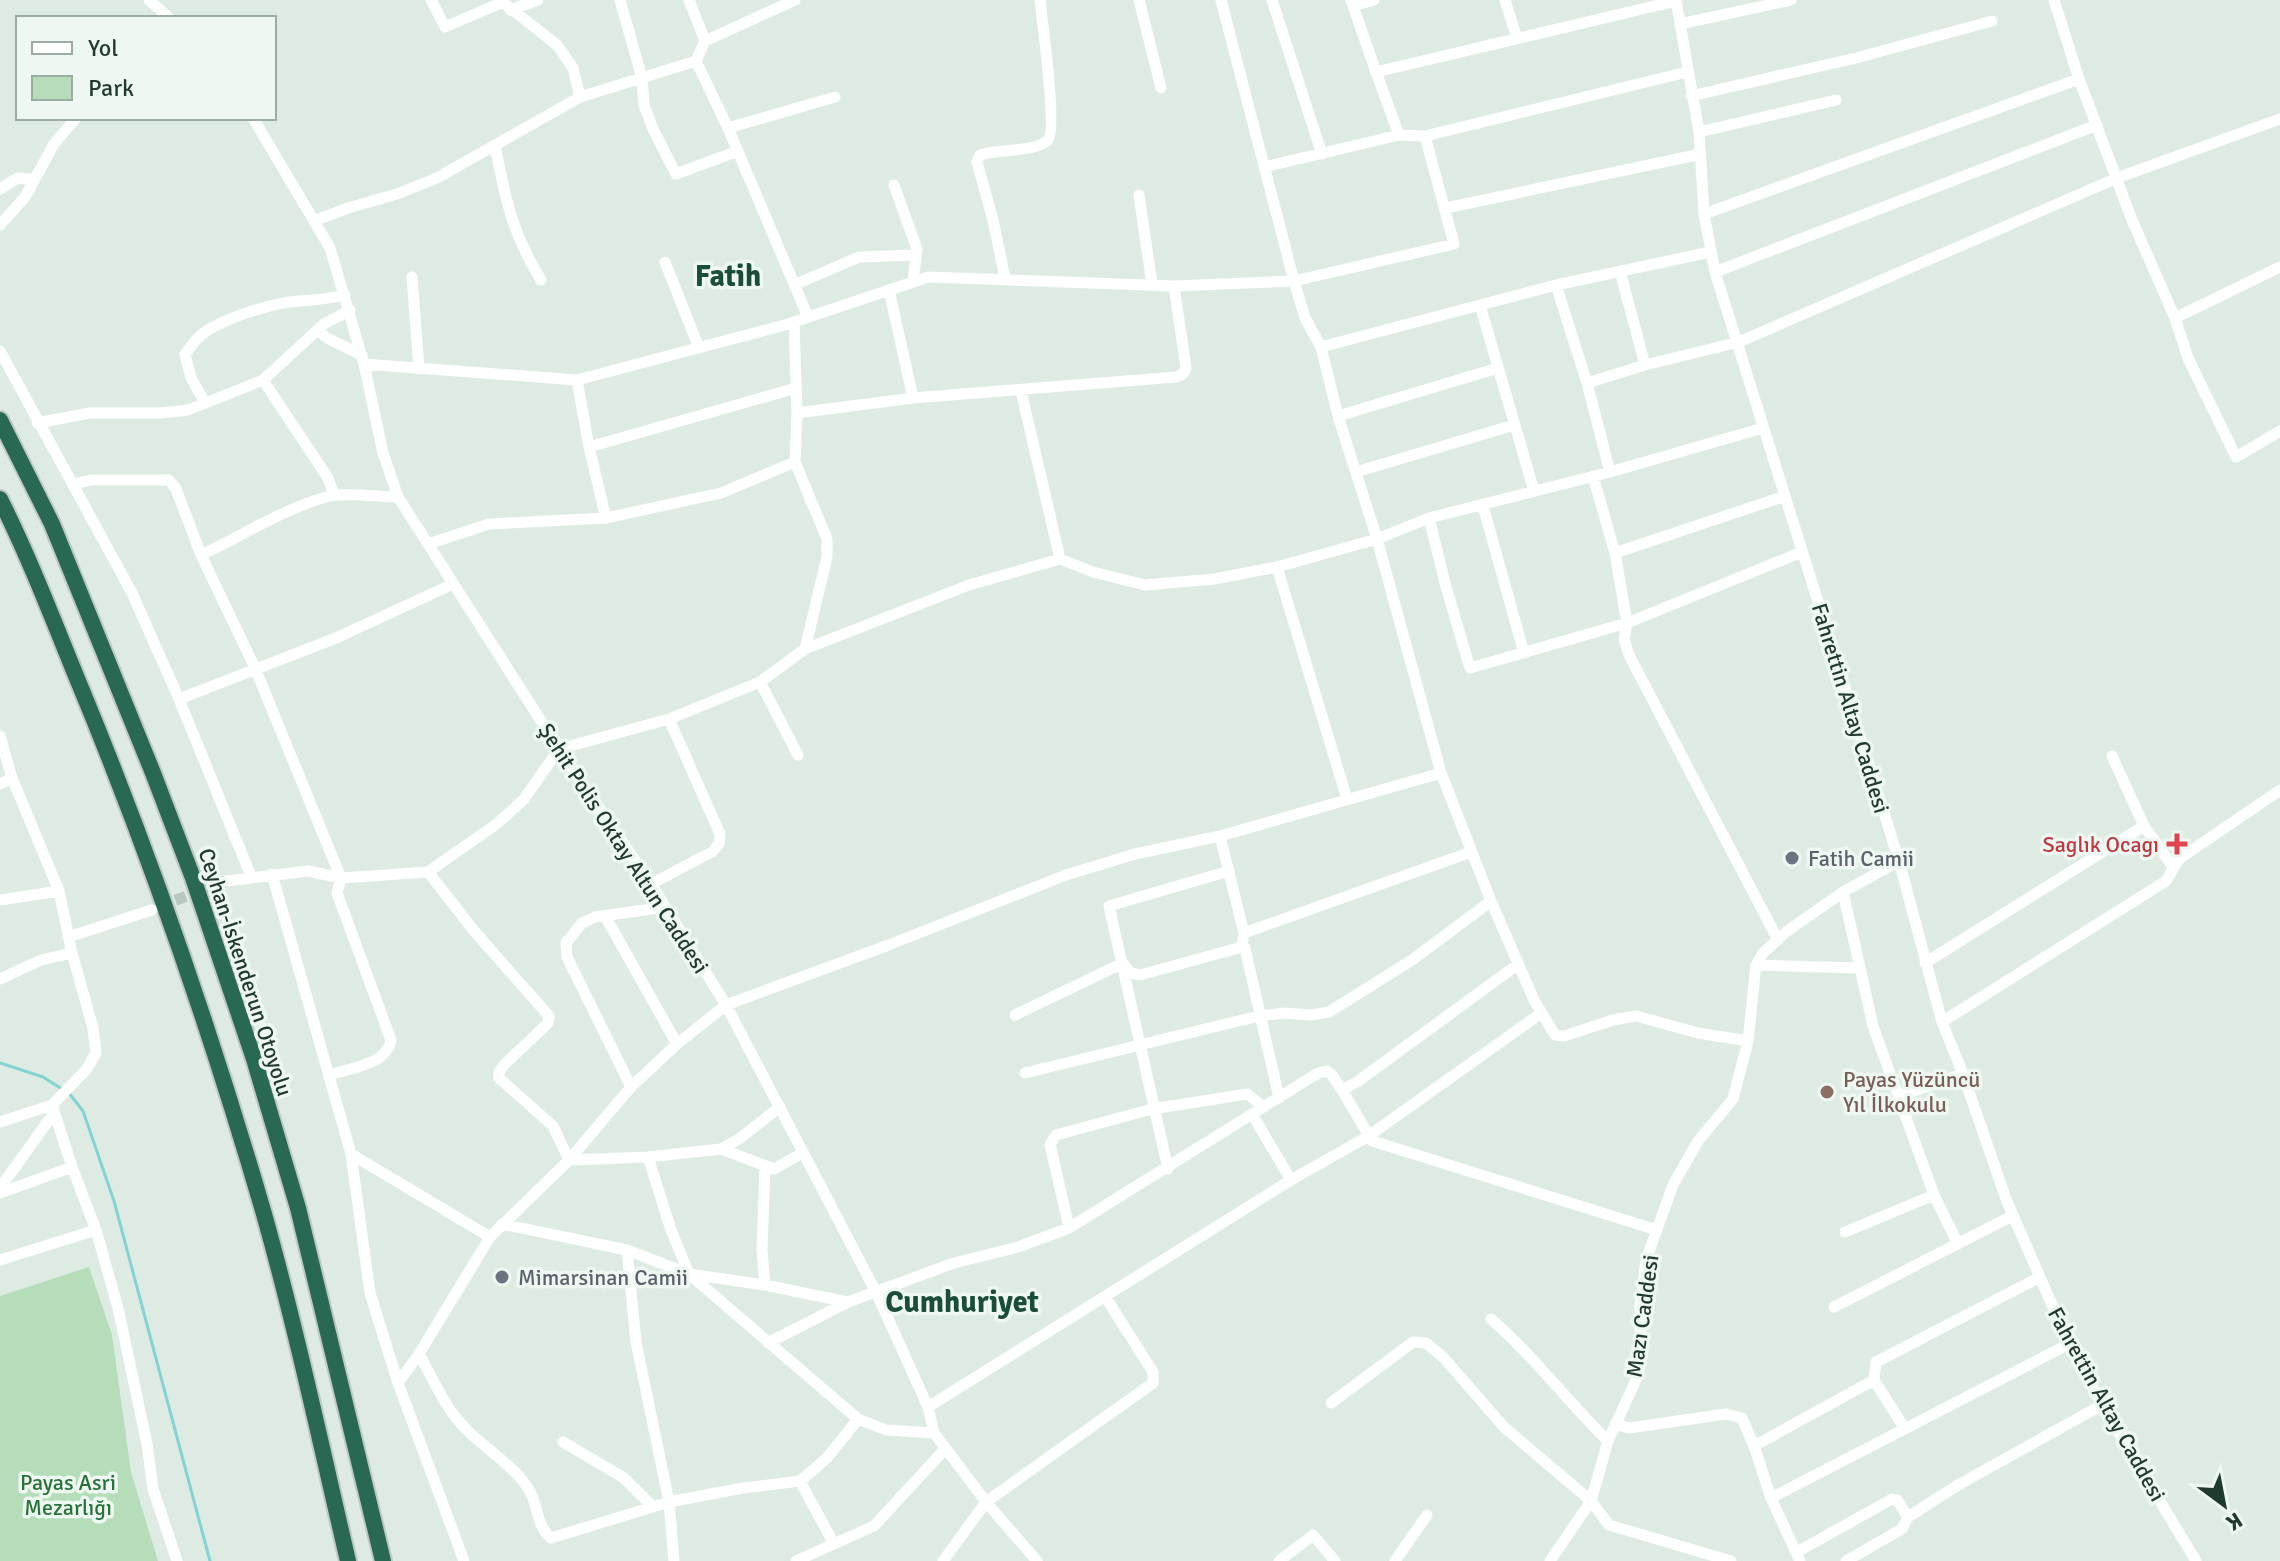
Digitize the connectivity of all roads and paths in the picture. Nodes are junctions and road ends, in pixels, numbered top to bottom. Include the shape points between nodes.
1 (151, 0) edge
2 (431, 0) edge
3 (538, 0) edge
4 (620, 0) edge
5 (689, 0) edge
6 (795, 0) edge
7 (1040, 0) edge
8 (1139, 0) edge
9 (1221, 0) edge
10 (1272, 0) edge
11 (1374, 0) edge
12 (1505, 0) edge
13 (1676, 0) edge
14 (1791, 0) edge
15 (2054, 0) edge
16 (1352, 3) edge
17 (504, 4) edge
18 (167, 16) edge
19 (1992, 21) dead end
20 (1680, 24) junction
21 (1517, 38) junction
22 (705, 41) junction
23 (696, 61) junction
24 (1376, 72) junction
25 (1687, 72) junction
26 (642, 78) junction
27 (2079, 79) junction
28 (1161, 88) dead end
29 (1691, 96) junction
30 (580, 97) junction
31 (835, 97) dead end
32 (1836, 100) dead end
33 (2280, 119) edge
34 (74, 120) edge
35 (254, 120) edge
36 (2097, 125) junction
37 (728, 128) junction
38 (1699, 132) junction
39 (1399, 135) junction
40 (1425, 136) junction
41 (495, 145) junction
42 (738, 151) junction
43 (1322, 154) junction
44 (1701, 154) junction
45 (1264, 167) junction
46 (2117, 178) junction
47 (35, 179) junction
48 (894, 185) dead end
49 (0, 189) edge
50 (1139, 195) dead end
51 (1446, 208) junction
52 (1704, 214) junction
53 (314, 221) junction
54 (0, 225) edge
55 (1710, 252) junction
56 (916, 255) junction
57 (665, 262) dead end
58 (2280, 267) edge
59 (1620, 271) junction
60 (1715, 272) junction
61 (412, 277) dead end
62 (1005, 278) junction
63 (541, 280) dead end
64 (913, 281) junction
65 (1294, 281) junction
66 (1152, 284) junction
67 (794, 285) junction
68 (1556, 285) junction
69 (1174, 286) junction
70 (889, 290) junction
71 (345, 295) junction
72 (1480, 305) junction
73 (350, 310) junction
74 (808, 317) junction
75 (2175, 318) junction
76 (794, 322) junction
77 (318, 330) junction
78 (1739, 342) junction
79 (1321, 347) junction
80 (699, 348) junction
81 (0, 351) edge
82 (363, 360) junction
83 (1645, 365) junction
84 (1498, 368) junction
85 (419, 369) junction
86 (263, 380) junction
87 (577, 380) junction
88 (1587, 383) junction
89 (796, 388) junction
90 (1021, 391) junction
91 (913, 398) junction
92 (205, 403) junction
93 (797, 413) junction
94 (1338, 416) junction
95 (0, 420) edge
96 (37, 423) junction
97 (1514, 425) junction
98 (1763, 428) junction
99 (2280, 431) edge
100 (589, 447) junction
101 (795, 462) junction
102 (1356, 472) junction
103 (1610, 472) junction
104 (1593, 476) junction
105 (74, 484) junction
106 (1534, 491) junction
107 (334, 495) junction
108 (1785, 496) junction
109 (398, 497) junction
110 (0, 499) edge
111 (1483, 506) junction
112 (606, 518) junction
113 (1429, 518) junction
114 (1377, 539) junction
115 (428, 544) junction
116 (1802, 552) junction
117 (1615, 553) junction
118 (201, 555) junction
119 (1060, 559) junction
120 (1277, 567) junction
121 (453, 584) junction
122 (1627, 623) junction
123 (805, 649) junction
124 (1524, 653) junction
125 (255, 668) junction
126 (760, 682) junction
127 (179, 699) junction
128 (669, 719) junction
129 (0, 736) edge
130 (559, 749) junction
131 (798, 755) dead end
132 (2112, 756) dead end
133 (1441, 773) junction
134 (12, 778) junction
135 (0, 784) edge
136 (2280, 790) edge
137 (1347, 799) junction
138 (2144, 826) junction
139 (1220, 836) junction
140 (1471, 852) junction
141 (1899, 861) junction
142 (2173, 867) junction
143 (1229, 871) junction
144 (428, 872) junction
145 (272, 874) junction
146 (251, 876) junction
147 (341, 878) junction
148 (227, 881) tunnel mouth
149 (651, 884) junction
150 (59, 891) junction
151 (1843, 892) junction
152 (0, 900) edge
153 (1491, 901) junction
154 (665, 907) junction
155 (152, 910) tunnel mouth
156 (605, 916) junction
157 (1244, 933) junction
158 (68, 937) junction
159 (1778, 940) junction
160 (1242, 947) junction
161 (72, 953) junction
162 (1123, 963) junction
163 (1925, 963) junction
164 (1517, 965) junction
165 (1756, 965) junction
166 (1858, 968) junction
167 (0, 979) edge
168 (726, 1005) junction
169 (1540, 1014) junction
170 (1015, 1015) dead end
171 (1259, 1016) junction
172 (1942, 1022) junction
173 (1748, 1041) junction
174 (677, 1044) junction
175 (1139, 1044) junction
176 (1025, 1073) dead end
177 (1963, 1074) junction
178 (329, 1075) junction
179 (631, 1087) junction
180 (1342, 1090) junction
181 (1899, 1096) junction
182 (1279, 1098) junction
183 (55, 1105) junction
184 (780, 1107) junction
185 (1264, 1107) junction
186 (1152, 1109) junction
187 (1252, 1114) junction
188 (0, 1122) edge
189 (1367, 1137) junction
190 (721, 1149) junction
191 (802, 1153) junction
192 (351, 1154) junction
193 (648, 1157) junction
194 (569, 1160) junction
195 (72, 1167) junction
196 (765, 1167) junction
197 (1168, 1169) junction
198 (1291, 1180) junction
199 (0, 1191) edge
200 (1934, 1195) junction
201 (2012, 1216) junction
202 (502, 1224) junction
203 (1069, 1228) junction
204 (96, 1230) junction
205 (1657, 1230) junction
206 (1845, 1232) dead end
207 (490, 1237) junction
208 (1958, 1244) junction
209 (627, 1250) junction
210 (0, 1260) edge
211 (689, 1274) junction
212 (2038, 1278) junction
213 (765, 1285) junction
214 (876, 1292) junction
215 (1106, 1298) junction
216 (848, 1302) junction
217 (1834, 1307) dead end
218 (1491, 1319) dead end
219 (768, 1343) junction
220 (2069, 1344) junction
221 (419, 1354) junction
222 (1874, 1380) junction
223 (398, 1383) junction
224 (1331, 1403) dead end
225 (2102, 1405) junction
226 (928, 1407) junction
227 (858, 1419) junction
228 (1615, 1424) junction
229 (1905, 1429) junction
230 (934, 1433) junction
231 (1608, 1441) junction
232 (563, 1442) dead end
233 (1754, 1446) junction
234 (945, 1449) junction
235 (800, 1481) junction
236 (1771, 1498) junction
237 (1591, 1501) junction
238 (669, 1502) junction
239 (986, 1502) junction
240 (653, 1507) junction
241 (1427, 1515) dead end
242 (1908, 1517) junction
243 (834, 1544) junction
244 (1798, 1556) edge
245 (177, 1561) edge
246 (348, 1561) edge
247 (383, 1561) edge
248 (464, 1561) edge
249 (674, 1561) edge
250 (796, 1561) edge
251 (943, 1561) edge
252 (1037, 1561) edge
253 (1279, 1561) edge
254 (1335, 1561) edge
255 (1395, 1561) edge
256 (1550, 1561) edge
257 (1731, 1561) edge
258 (1846, 1561) edge
259 (2196, 1561) edge

1 - 18 street
2 - 17 street via 445,27
3 - 17 street
4 - 26 street
5 - 22 street
6 - 22 street
7 - 62 street via 1052,134 1037,145 980,155 977,162
8 - 28 street
9 - 45 street
10 - 43 street
11 - 16 street
12 - 21 street
13 - 20 street, Fahrettin Altay Caddesi
13 - 21 street
14 - 20 street
15 - 27 street
16 - 24 street
17 - 30 street via 557,45 573,68
19 - 29 street
20 - 25 street, Fahrettin Altay Caddesi
21 - 24 street
22 - 23 street
23 - 26 street
23 - 37 street
24 - 39 street
25 - 29 street, Fahrettin Altay Caddesi
25 - 40 street
26 - 30 street
26 - 42 street via 644,105 676,174
27 - 36 street
27 - 52 street
29 - 38 street, Fahrettin Altay Caddesi
30 - 41 street
31 - 37 street
32 - 38 street
33 - 46 street
34 - 47 street
35 - 53 street, Şehit Polis Oktay Altun Caddesi
36 - 46 street
36 - 60 street
37 - 42 street
38 - 44 street, Fahrettin Altay Caddesi
39 - 40 street
39 - 43 street
40 - 51 street
41 - 53 street via 407,190
41 - 63 street via 508,214
42 - 67 street
43 - 45 street
44 - 51 street
44 - 52 street, Fahrettin Altay Caddesi
45 - 65 street
46 - 75 street
46 - 78 street
47 - 49 street via 18,178
47 - 54 street
48 - 56 street
50 - 66 street
51 - 65 street via 1455,240 1450,247
52 - 55 street, Fahrettin Altay Caddesi
53 - 71 street, Şehit Polis Oktay Altun Caddesi via 330,248
55 - 59 street
55 - 60 street, Fahrettin Altay Caddesi
56 - 64 street
56 - 67 street via 859,257
57 - 80 street
58 - 75 street
59 - 68 street
59 - 83 street
60 - 78 street, Fahrettin Altay Caddesi
61 - 85 street
62 - 64 street
62 - 66 street
64 - 70 street
65 - 69 street
65 - 79 street
66 - 69 street
67 - 74 street
68 - 72 street
68 - 88 street
69 - 90 street via 1183,374
70 - 74 street
70 - 91 street
71 - 73 street, Şehit Polis Oktay Altun Caddesi
71 - 92 street via 260,309 199,336 185,354
72 - 79 street
72 - 84 street
73 - 77 street
73 - 82 street, Şehit Polis Oktay Altun Caddesi
74 - 76 street
75 - 99 street via 2188,358 2236,457
76 - 80 street
76 - 89 street
77 - 82 street
77 - 86 street
78 - 83 street
78 - 98 street, Fahrettin Altay Caddesi
79 - 94 street
80 - 87 street
81 - 96 street
82 - 85 street
82 - 109 street, Şehit Polis Oktay Altun Caddesi
83 - 88 street
84 - 94 street
84 - 97 street
85 - 87 street
86 - 92 street
86 - 107 street
87 - 100 street
88 - 103 street
89 - 93 street
89 - 100 street
90 - 91 street
90 - 119 street
91 - 93 street
92 - 96 street via 188,410 89,413
93 - 101 street
94 - 102 street
95 - 247 highway, Ceyhan-İskenderun Otoyolu via 52,524 153,773 249,1044 298,1208
96 - 105 street
97 - 102 street
97 - 106 street
98 - 103 street
98 - 108 street, Fahrettin Altay Caddesi
100 - 112 street
101 - 112 street via 721,493
101 - 123 street via 827,539
102 - 114 street
103 - 104 street
104 - 106 street
104 - 117 street
105 - 118 street via 169,480
105 - 127 street via 132,593
106 - 111 street
107 - 109 street
107 - 118 street
108 - 116 street, Fahrettin Altay Caddesi
108 - 117 street
109 - 115 street, Şehit Polis Oktay Altun Caddesi
110 - 246 highway via 123,788 221,1068 265,1218
111 - 113 street
111 - 124 street
112 - 115 street via 489,524
113 - 114 street
113 - 124 street via 1470,668
114 - 120 street
114 - 133 street
115 - 121 street, Şehit Polis Oktay Altun Caddesi
116 - 122 street
116 - 141 street, Fahrettin Altay Caddesi
117 - 122 street
118 - 125 street
119 - 120 street via 1145,585
119 - 123 street via 969,585
120 - 137 street
121 - 125 street via 336,638
121 - 130 street, Şehit Polis Oktay Altun Caddesi
122 - 124 street
122 - 159 street via 1629,655
123 - 126 street
125 - 127 street
125 - 147 street
126 - 128 street
126 - 131 street
127 - 146 street
128 - 130 street
128 - 149 street via 720,834 719,844
129 - 134 street
130 - 144 street via 507,815
130 - 149 street, Şehit Polis Oktay Altun Caddesi
132 - 138 street
133 - 137 street
133 - 140 street
134 - 135 street
134 - 150 street
136 - 142 street
137 - 139 street
138 - 142 street
138 - 163 street
139 - 143 street
139 - 168 street via 1066,875
140 - 153 street
140 - 157 street
141 - 151 street
141 - 163 street, Fahrettin Altay Caddesi
142 - 172 street via 2166,881
143 - 157 street
143 - 162 street via 1109,906
144 - 147 street
144 - 194 street via 549,1016 504,1065 499,1078 553,1126
145 - 146 street
145 - 147 street via 308,871
145 - 178 street
146 - 148 street
147 - 178 street via 337,893 391,1040 379,1059
149 - 154 street, Şehit Polis Oktay Altun Caddesi
150 - 152 street
150 - 158 street
151 - 159 street
151 - 166 street
153 - 164 street
153 - 171 street via 1412,960 1329,1012
154 - 156 street
154 - 168 street, Şehit Polis Oktay Altun Caddesi
155 - 158 street
156 - 174 street
156 - 179 street via 582,923 566,943 567,957
157 - 160 street
158 - 161 street
159 - 165 street
160 - 162 street via 1140,975 1130,973
160 - 171 street
161 - 167 street
161 - 183 street via 96,1053
162 - 170 street
162 - 175 street
163 - 172 street, Fahrettin Altay Caddesi
164 - 169 street
164 - 180 street
165 - 166 street
165 - 173 street, Mazı Caddesi
166 - 181 street
168 - 174 street
168 - 184 street, Şehit Polis Oktay Altun Caddesi
169 - 173 street via 1555,1035 1636,1016
169 - 189 street
171 - 175 street
171 - 182 street
172 - 177 street, Fahrettin Altay Caddesi
173 - 205 street, Mazı Caddesi via 1733,1099 1698,1141 1673,1185
174 - 179 street
175 - 176 street
175 - 186 street
177 - 181 street
177 - 201 street, Fahrettin Altay Caddesi
178 - 192 street
179 - 194 street
180 - 182 street via 1327,1071
180 - 189 street
181 - 200 street
182 - 185 street
183 - 188 street
183 - 195 street
183 - 199 street
184 - 190 street
184 - 191 street, Şehit Polis Oktay Altun Caddesi
185 - 186 street via 1247,1094
185 - 187 street
186 - 197 street
186 - 203 street via 1053,1138 1050,1144
187 - 197 street
187 - 198 street
189 - 198 street
189 - 205 street
190 - 193 street
190 - 196 street
191 - 196 street via 774,1169
191 - 214 street, Şehit Polis Oktay Altun Caddesi
192 - 207 street
192 - 223 street via 363,1261
193 - 194 street
193 - 211 street
194 - 202 street
195 - 199 street
195 - 204 street
196 - 213 street
197 - 203 street
198 - 215 street
200 - 206 street
200 - 208 street
201 - 208 street
201 - 212 street, Fahrettin Altay Caddesi
202 - 207 street
202 - 209 street
203 - 214 street
204 - 210 street
204 - 245 street via 121,1320 153,1489
205 - 228 street, Mazı Caddesi via 1646,1260 1640,1366
207 - 221 street
208 - 217 street
209 - 211 street
209 - 238 street via 636,1342
211 - 213 street
211 - 219 street
212 - 220 street, Fahrettin Altay Caddesi
212 - 222 street via 1876,1362
213 - 216 street
214 - 216 street
214 - 226 street, Şehit Polis Oktay Altun Caddesi
215 - 226 street
215 - 239 street via 1153,1372 1153,1383
216 - 219 street
218 - 231 street
219 - 227 street
220 - 225 street, Fahrettin Altay Caddesi
220 - 229 street
221 - 223 street
221 - 240 street via 463,1426 527,1486 540,1526 551,1538
222 - 229 street
222 - 233 street
223 - 248 street
224 - 237 street via 1413,1342 1426,1343 1504,1427
225 - 242 street
225 - 259 street, Fahrettin Altay Caddesi
226 - 230 street, Şehit Polis Oktay Altun Caddesi
227 - 230 street via 886,1430
227 - 235 street via 827,1458
228 - 231 street, Mazı Caddesi
228 - 233 street via 1629,1428 1735,1415 1742,1418
229 - 236 street
230 - 234 street, Şehit Polis Oktay Altun Caddesi
231 - 237 street, Mazı Caddesi
232 - 240 street via 624,1478
233 - 236 street
234 - 239 street, Şehit Polis Oktay Altun Caddesi
234 - 243 street via 874,1526
235 - 238 street
235 - 243 street
236 - 244 street
237 - 256 street, Mazı Caddesi
237 - 257 street via 1609,1525
238 - 240 street
238 - 249 street
239 - 251 street
239 - 252 street, Şehit Polis Oktay Altun Caddesi
241 - 255 street
242 - 244 street via 1892,1499
242 - 258 street via 1902,1529
243 - 250 street
253 - 254 street via 1313,1535

